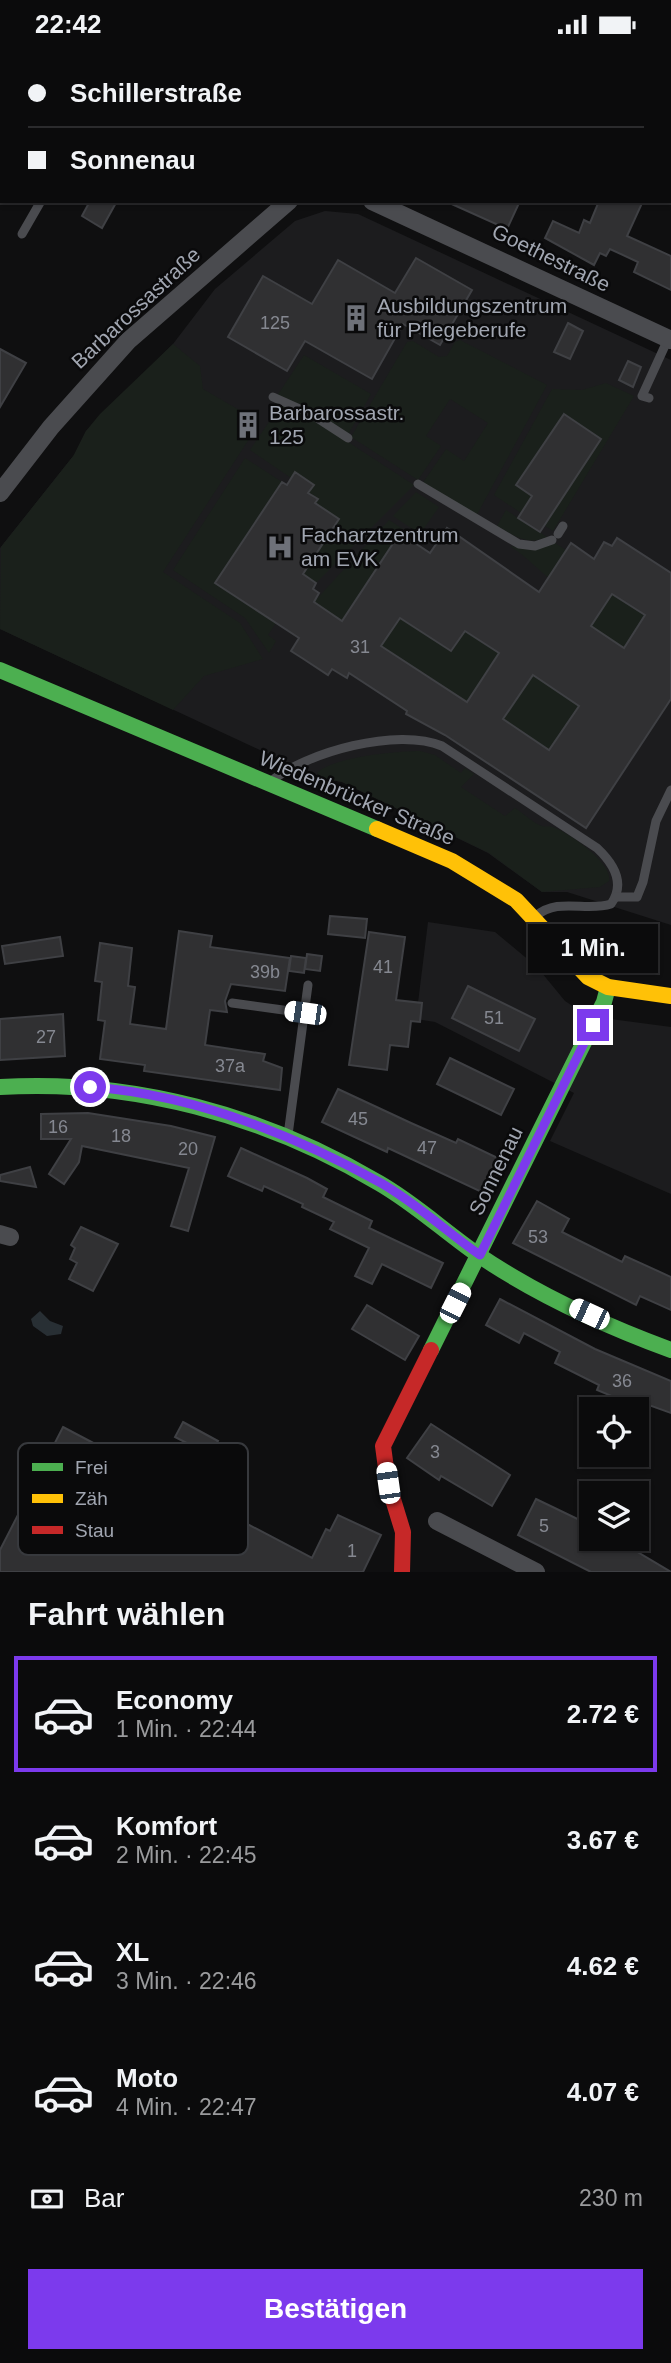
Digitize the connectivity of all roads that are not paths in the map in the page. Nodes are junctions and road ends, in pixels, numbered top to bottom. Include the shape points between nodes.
1 (40, 203) edge
2 (287, 203) edge
3 (376, 203) edge
4 (22, 234) dead end
5 (669, 339) edge
6 (273, 397) dead end
7 (649, 398) dead end
8 (348, 438) dead end
9 (418, 484) dead end
10 (0, 493) edge
11 (557, 533) dead end
12 (0, 670) edge
13 (269, 783) junction
14 (671, 790) edge
15 (615, 897) junction
16 (534, 917) junction
17 (309, 985) dead end
18 (608, 987) junction
19 (671, 996) edge
20 (232, 1003) dead end
21 (305, 1013) junction
22 (0, 1087) edge
23 (288, 1137) junction
24 (480, 1255) junction
25 (671, 1350) edge
26 (437, 1521) dead end
27 (402, 1572) edge
28 (536, 1572) edge

1 - 4 lane
2 - 10 street, Barbarossastraße via 128,341 51,427
3 - 5 street, Goethestraße
5 - 7 lane via 642,395
6 - 8 lane
9 - 11 lane via 519,544 535,546
12 - 13 street, Wiedenbrücker Straße
13 - 15 lane via 306,758 392,741 431,741 597,848 616,871
13 - 16 street, Wiedenbrücker Straße via 452,860 487,880
14 - 15 lane via 656,821 636,897
15 - 16 lane via 600,908 580,904 545,908
16 - 18 street, Wiedenbrücker Straße via 576,966
17 - 21 lane
18 - 19 street, Wiedenbrücker Straße
18 - 24 street, Sonnenau
20 - 21 lane
21 - 23 lane
22 - 23 street via 63,1085 164,1097
23 - 24 street via 383,1184
24 - 25 street via 566,1304
24 - 27 street, Sonnenau via 383,1446 388,1483 403,1532
26 - 28 street

